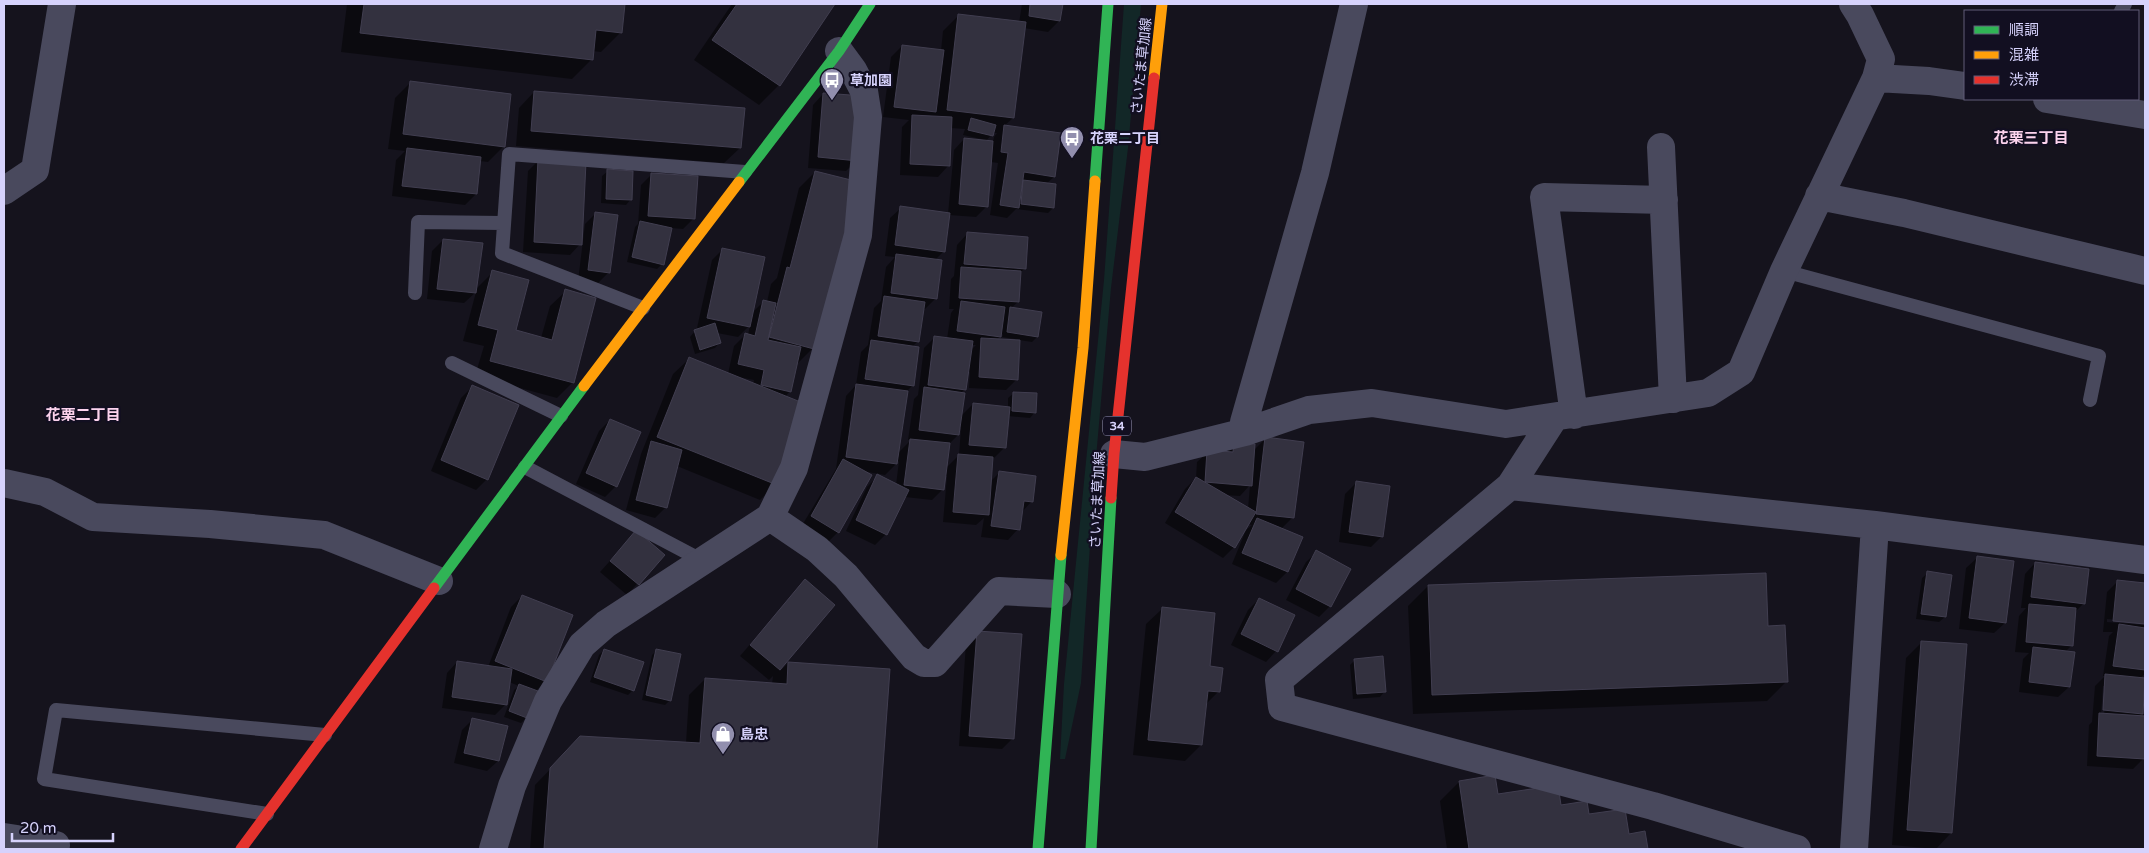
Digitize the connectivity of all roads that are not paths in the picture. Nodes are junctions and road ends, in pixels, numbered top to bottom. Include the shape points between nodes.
1 (62, 4) edge
2 (870, 4) edge
3 (1108, 4) edge
4 (1162, 4) edge
5 (1354, 4) edge
6 (1853, 4) edge
7 (839, 51) junction
8 (1876, 78) junction
9 (1964, 86) edge
10 (2066, 100) edge
11 (2084, 101) edge
12 (2145, 115) edge
13 (1661, 147) dead end
14 (745, 172) junction
15 (4, 190) edge
16 (1818, 196) junction
17 (1664, 200) junction
18 (503, 223) junction
19 (1784, 271) junction
20 (2145, 271) edge
21 (415, 293) dead end
22 (643, 308) junction
23 (452, 363) dead end
24 (1673, 399) junction
25 (2090, 400) dead end
26 (562, 416) junction
27 (1564, 416) junction
28 (1245, 432) junction
29 (1114, 454) junction
30 (525, 467) junction
31 (4, 482) edge
32 (1510, 486) junction
33 (770, 517) junction
34 (1875, 525) junction
35 (2145, 560) edge
36 (703, 561) junction
37 (439, 581) junction
38 (1057, 594) junction
39 (325, 735) junction
40 (267, 814) junction
41 (4, 837) edge
42 (55, 849) edge
43 (241, 849) edge
44 (493, 849) edge
45 (1038, 849) edge
46 (1091, 849) edge
47 (1796, 849) edge
48 (1854, 849) edge

1 - 15 street via 35,170
2 - 7 main road
3 - 38 main road, さいたま草加線 via 1083,348
4 - 29 main road, さいたま草加線 / 34
5 - 28 street via 1315,173 1244,422
6 - 8 street via 1881,60
7 - 14 main road
7 - 33 street via 864,91 868,117 858,235 794,468
8 - 9 street
8 - 16 street
10 - 11 street
11 - 12 street
13 - 17 street
14 - 18 lane via 509,154
14 - 22 main road
16 - 19 street
16 - 20 street via 1904,213
17 - 24 street
17 - 27 street via 1544,197
18 - 21 lane via 418,222
18 - 22 lane via 502,253
19 - 24 street via 1742,372 1708,393
19 - 25 lane via 2099,356
22 - 26 main road
23 - 26 lane
24 - 27 street
26 - 30 main road
27 - 28 street via 1506,424 1372,403 1308,410
27 - 32 street
28 - 29 street via 1145,458
29 - 46 main road, さいたま草加線 / 34
30 - 36 lane
30 - 37 main road
31 - 37 street via 45,492 93,517 324,535
32 - 34 street
32 - 47 street via 1278,680 1282,707 1652,806
33 - 36 street
33 - 38 street via 817,550 846,576 914,657 924,663 935,663 998,591
34 - 35 street
34 - 48 street
36 - 44 street via 606,624 582,645 548,701 512,786
37 - 39 main road
38 - 45 main road, さいたま草加線
39 - 40 main road
39 - 40 lane via 56,710 44,780
40 - 43 main road
41 - 42 street via 56,845

